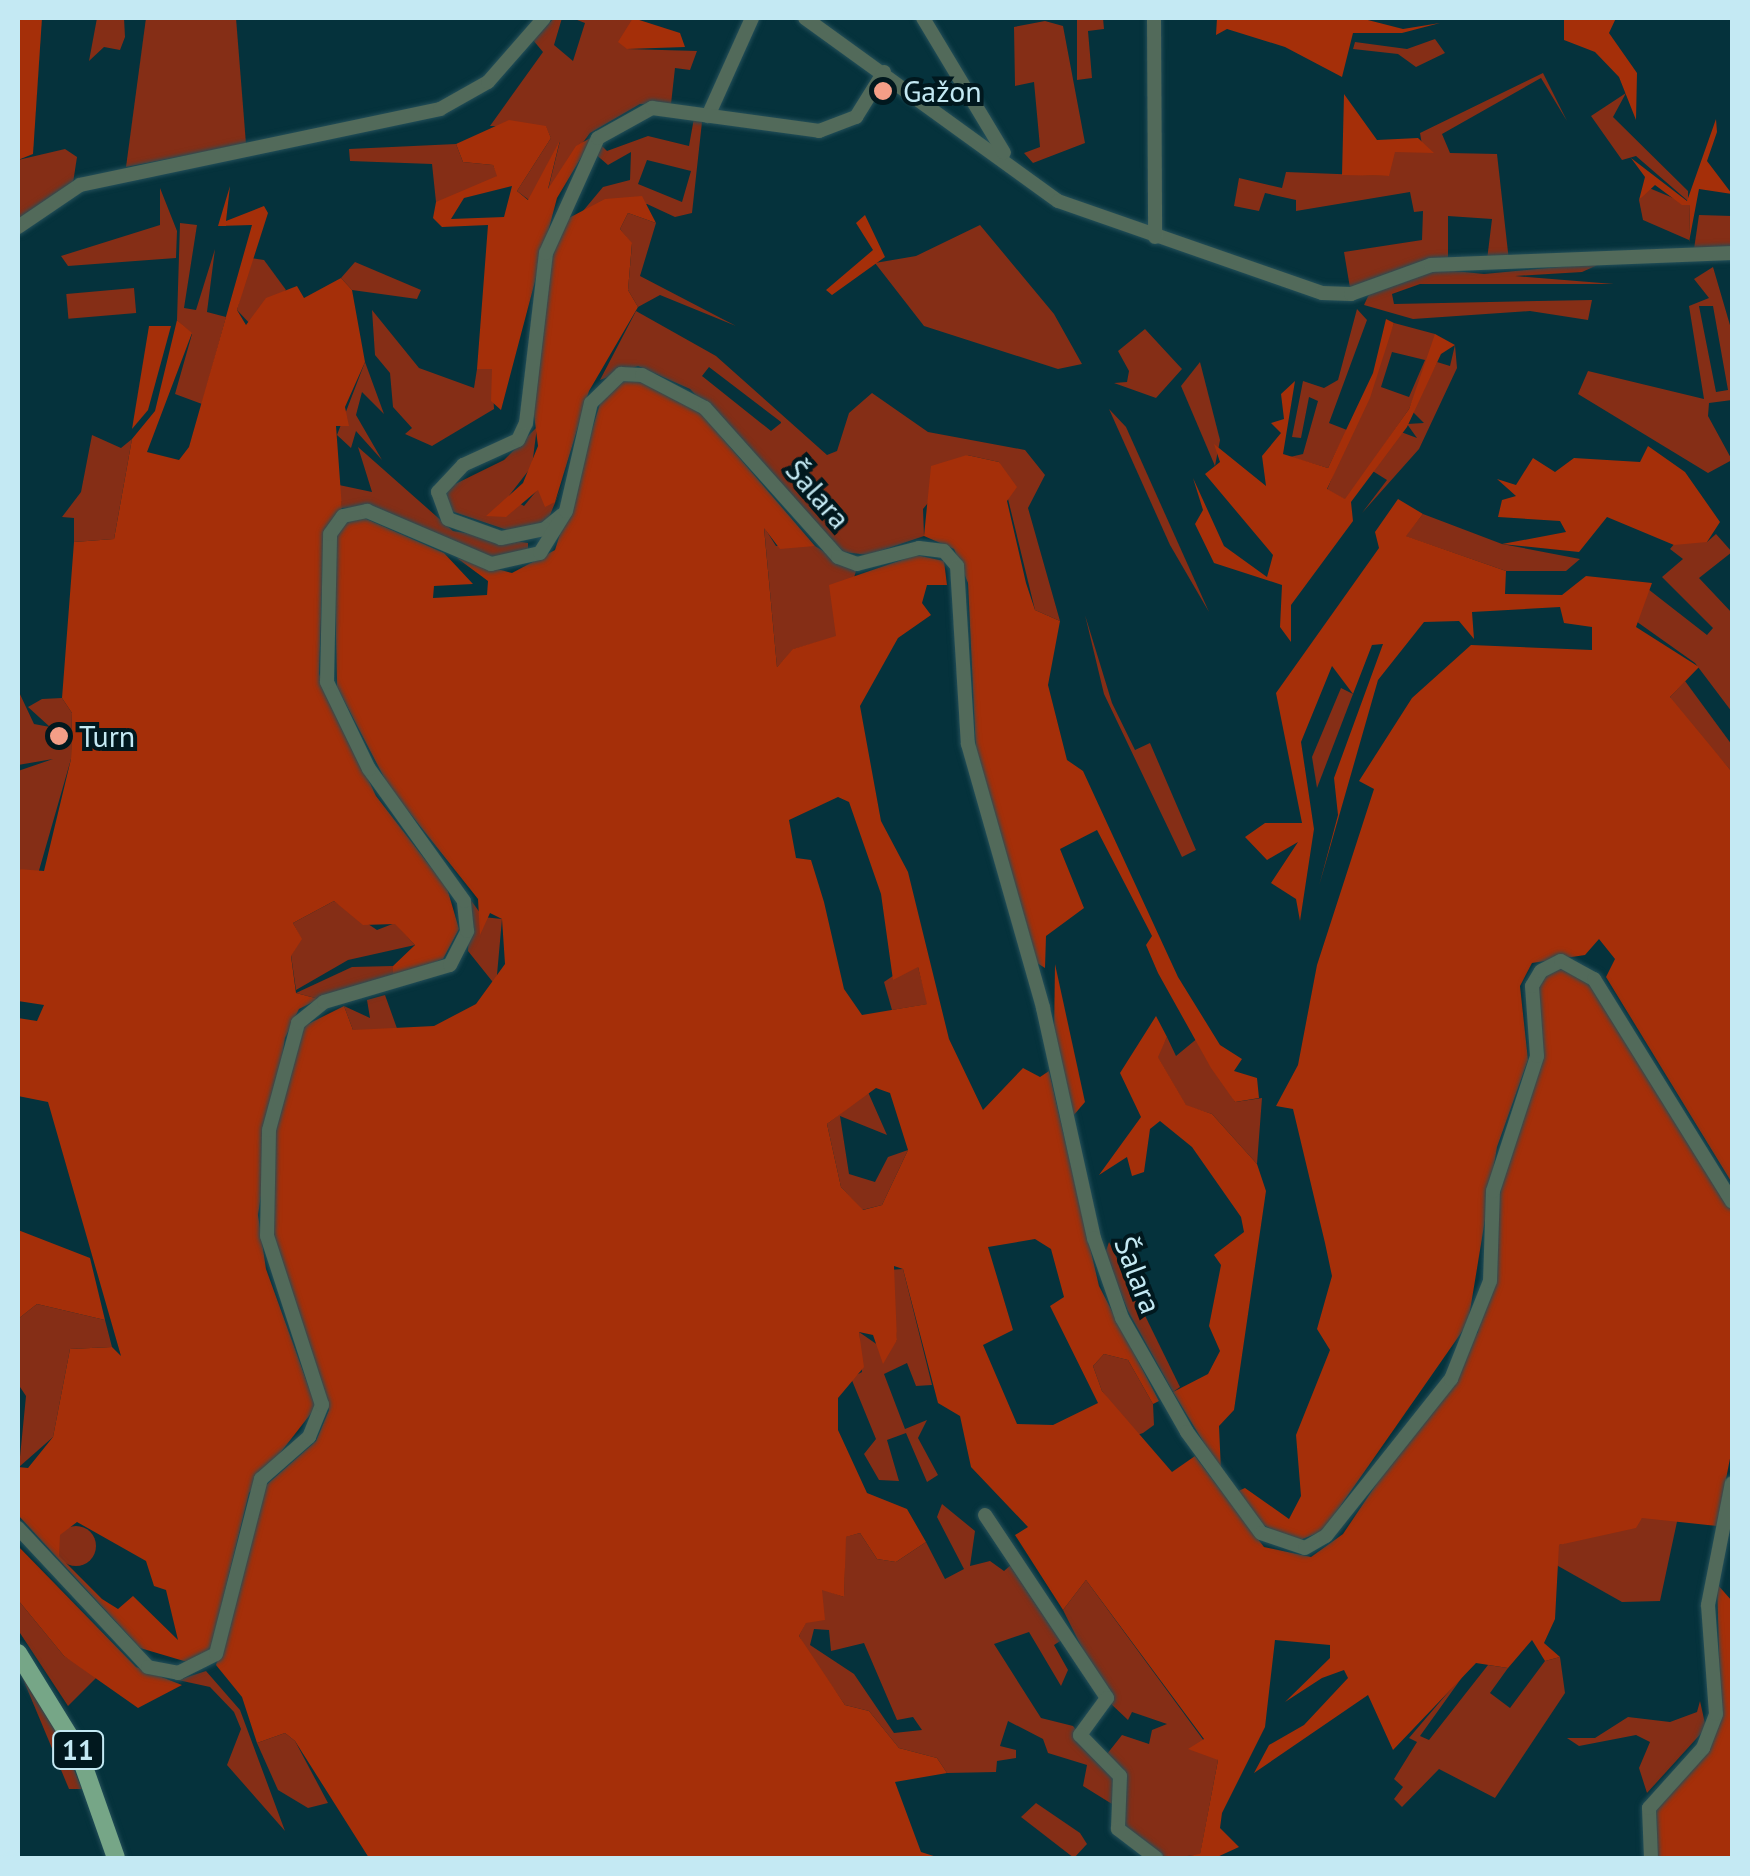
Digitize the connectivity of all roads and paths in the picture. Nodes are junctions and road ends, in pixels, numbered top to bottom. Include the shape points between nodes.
1 (544, 18) edge
2 (752, 18) edge
3 (805, 18) edge
4 (923, 18) edge
5 (1154, 18) edge
6 (884, 72) junction
7 (708, 116) junction
8 (1007, 158) junction
9 (18, 227) edge
10 (1155, 237) junction
11 (1732, 253) edge
12 (566, 511) junction
13 (1732, 1202) edge
14 (1732, 1483) edge
15 (985, 1515) dead end
16 (18, 1528) edge
17 (18, 1654) edge
18 (116, 1858) edge
19 (1156, 1858) edge
20 (1651, 1858) edge

1 - 9 street via 488,82 440,109 80,184
2 - 7 street
3 - 6 street
4 - 8 street
5 - 10 street
6 - 7 street via 856,116 818,131
6 - 8 street
7 - 12 street via 652,108 598,138 546,253 526,423 510,446 463,465 438,492 448,519 500,538 546,529
8 - 10 street via 1058,201
10 - 11 street via 1334,296 1431,265
12 - 13 street, Šalara via 591,403 621,374 642,374 705,408 838,557 857,564 919,548 944,551 958,566 968,744 1043,1008 1094,1238 1122,1318 1187,1432 1262,1534 1282,1547 1326,1536 1384,1474 1451,1379 1482,1311 1493,1191 1537,1056 1532,986 1541,970 1561,962 1594,979
12 - 16 street via 540,553 506,566 366,512 343,516 330,534 331,693 396,811 464,901 467,930 450,965 324,1002 298,1023 270,1130 267,1236 322,1406 310,1437 262,1479 216,1654 178,1673 148,1667
14 - 20 street via 1708,1605 1716,1714 1703,1748 1648,1808
15 - 19 street via 1108,1698 1080,1735 1120,1776 1118,1829
17 - 18 main road, 11 via 78,1750

